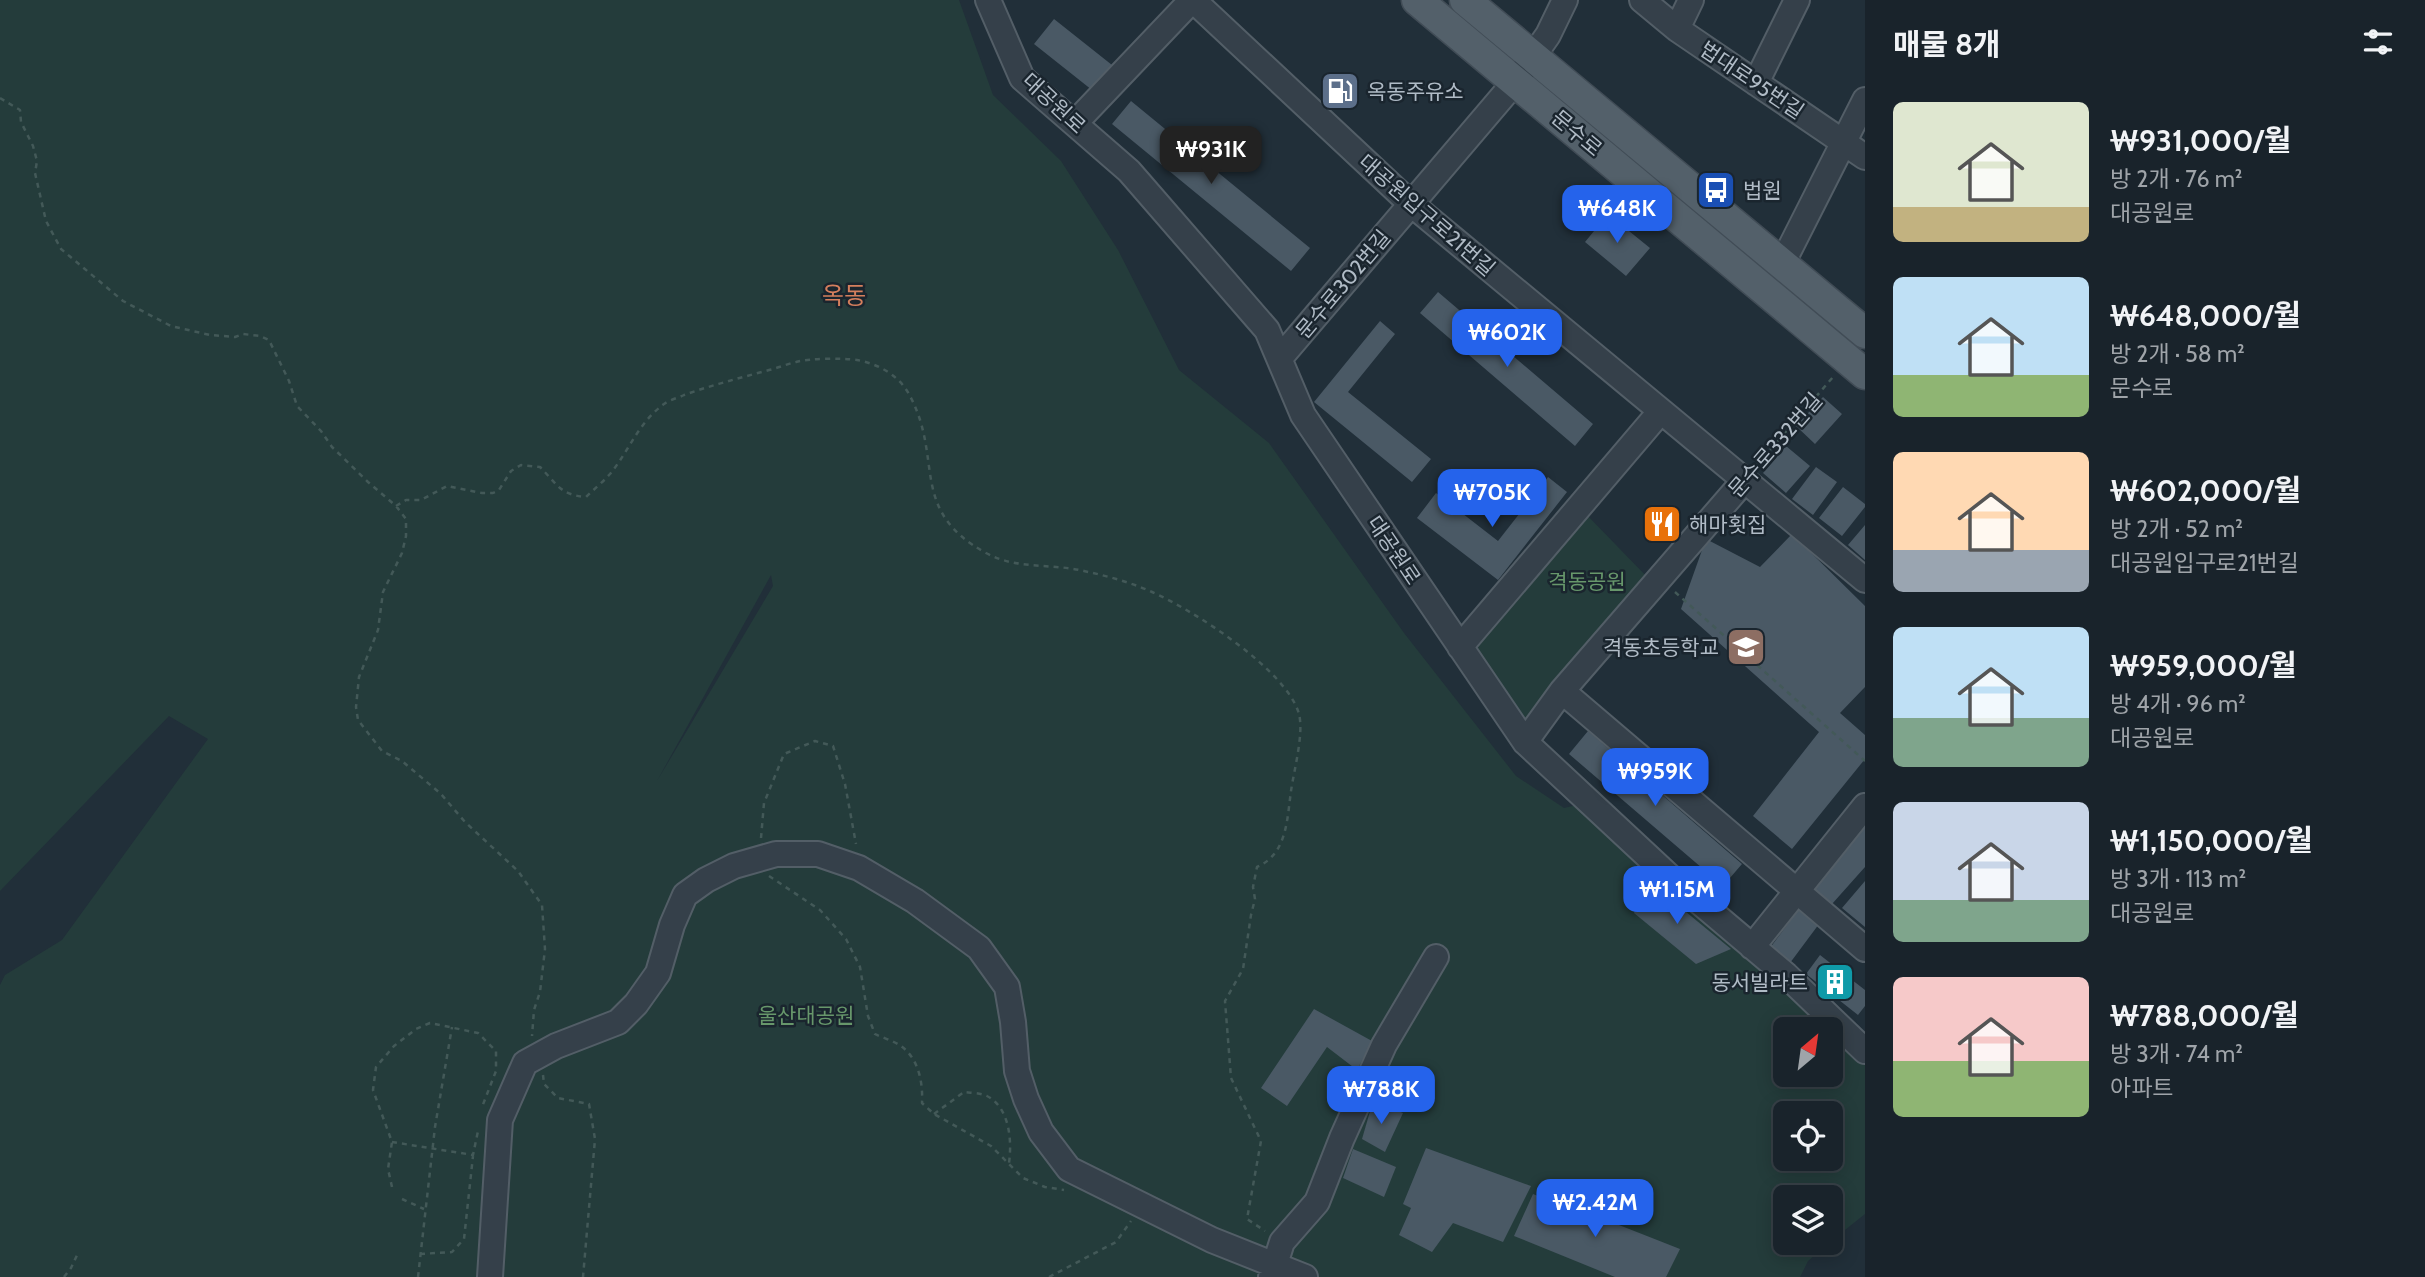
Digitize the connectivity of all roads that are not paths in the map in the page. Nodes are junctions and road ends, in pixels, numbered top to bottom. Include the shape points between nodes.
1 (988, 0) edge
2 (1193, 0) edge
3 (1417, 0) edge
4 (1465, 0) edge
5 (1565, 0) edge
6 (1642, 0) edge
7 (1691, 0) edge
8 (1797, 0) edge
9 (1677, 29) junction
10 (1534, 57) junction
11 (1515, 82) junction
12 (1756, 83) junction
13 (1865, 100) edge
14 (1075, 122) junction
15 (1844, 142) junction
16 (1865, 157) edge
17 (1410, 204) junction
18 (1782, 264) junction
19 (1865, 333) edge
20 (1280, 359) junction
21 (1851, 373) edge
22 (1660, 412) junction
23 (1744, 481) junction
24 (1865, 580) edge
25 (1460, 647) junction
26 (1562, 691) junction
27 (1525, 742) junction
28 (1865, 806) edge
29 (1796, 891) junction
30 (1752, 947) junction
31 (1865, 949) edge
32 (1436, 957) dead end
33 (1865, 1051) edge
34 (1276, 1261) edge
35 (490, 1277) edge
36 (1305, 1277) edge

1 - 14 street, 대공원로 via 1022,78
2 - 14 street
2 - 17 street, 대공원입구로21번길
3 - 11 main road, 문수로
4 - 10 main road, 문수로
5 - 10 street, 문수로302번길
6 - 9 street, 법대로95번길
7 - 9 street
8 - 12 street
9 - 12 street, 법대로95번길
10 - 11 street, 문수로302번길
10 - 18 main road, 문수로
11 - 17 street, 문수로302번길
11 - 21 main road, 문수로
12 - 15 street, 법대로95번길
13 - 15 street
14 - 20 street, 대공원로 via 1129,171 1267,330
15 - 16 street, 법대로95번길
15 - 18 street
17 - 20 street, 문수로302번길
17 - 22 street, 대공원입구로21번길
18 - 19 main road, 문수로
20 - 25 street, 대공원로 via 1303,415
22 - 23 street, 대공원입구로21번길
22 - 25 street
23 - 24 street, 대공원입구로21번길
23 - 26 street, 문수로332번길
25 - 27 street, 대공원로
26 - 27 street, 문수로332번길
26 - 29 street
27 - 30 street, 대공원로
28 - 29 street
29 - 30 street
29 - 31 street
30 - 33 street, 대공원로
32 - 34 street via 1384,1045 1317,1202
34 - 35 street via 1212,1240 1069,1169 1041,1132 1017,1071 1007,987 979,948 915,901 859,868 818,854 776,854 734,866 685,895 658,973 618,1022 525,1063 500,1120
34 - 36 street

